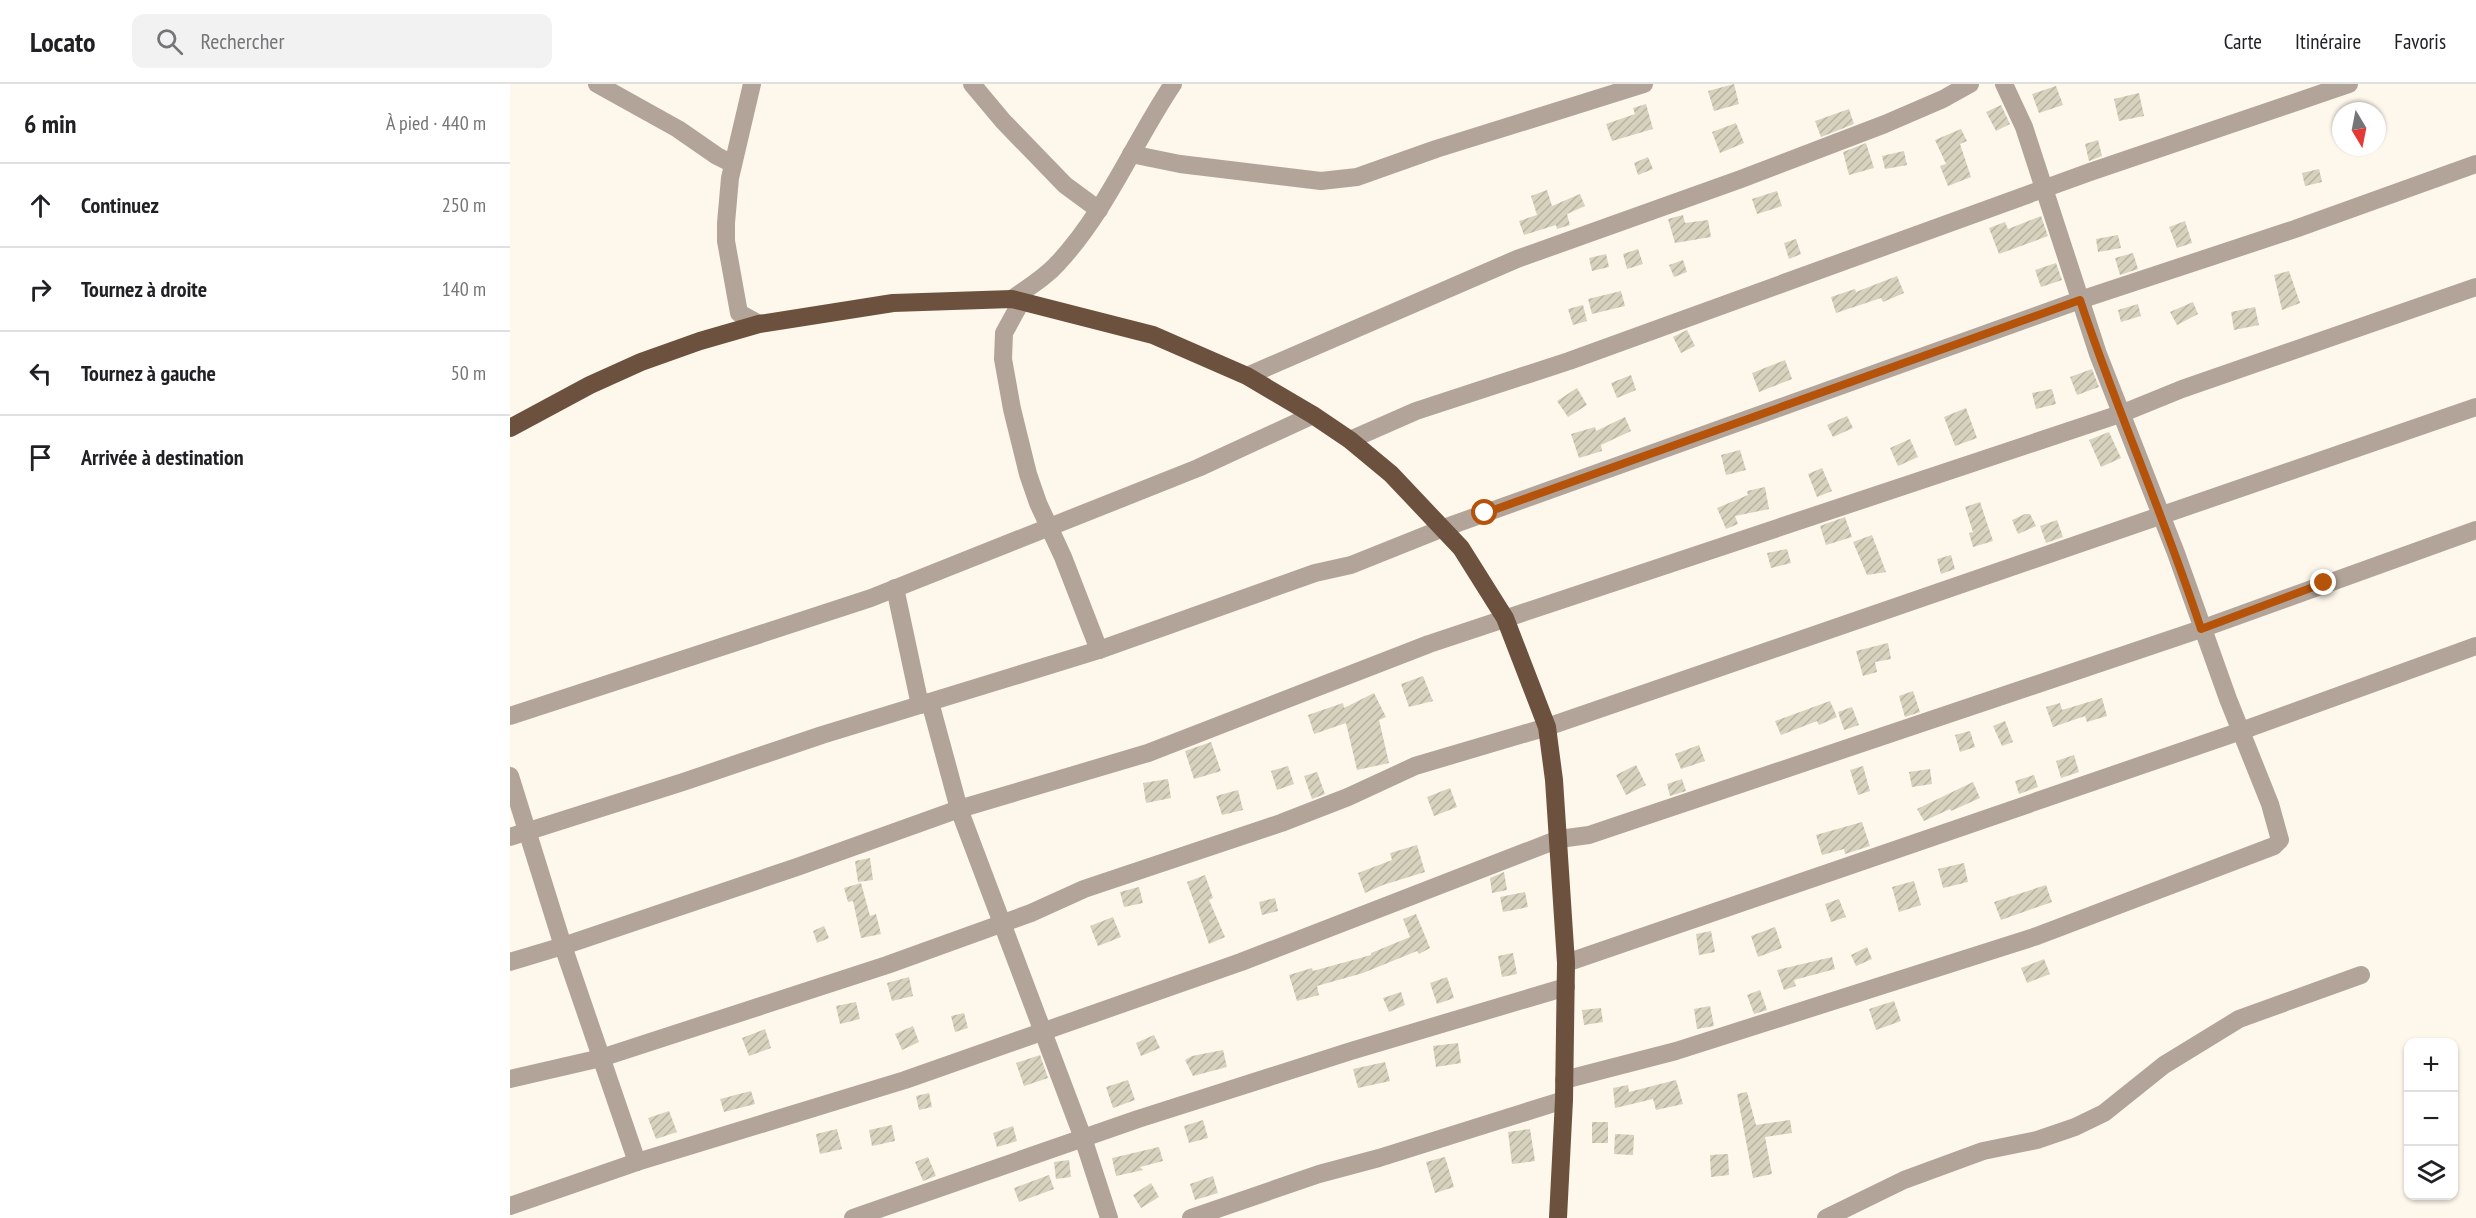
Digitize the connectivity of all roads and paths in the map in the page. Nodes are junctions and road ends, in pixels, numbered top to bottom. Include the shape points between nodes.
1 (597, 84) edge
2 (752, 84) edge
3 (972, 84) edge
4 (1173, 84) edge
5 (1970, 84) edge
6 (2004, 84) edge
7 (2349, 84) edge
8 (1638, 85) edge
9 (1131, 154) junction
10 (2476, 164) edge
11 (733, 165) junction
12 (2044, 189) junction
13 (1099, 210) junction
14 (2476, 287) edge
15 (1017, 300) junction
16 (2080, 300) junction
17 (759, 324) junction
18 (1247, 376) junction
19 (2476, 407) edge
20 (2123, 413) junction
21 (1313, 415) junction
22 (510, 428) edge
23 (1350, 440) junction
24 (2160, 515) junction
25 (1050, 525) junction
26 (1441, 529) junction
27 (2476, 530) edge
28 (895, 588) junction
29 (1505, 618) junction
30 (2201, 629) junction
31 (2476, 646) edge
32 (1099, 650) junction
33 (925, 703) junction
34 (510, 717) edge
35 (1547, 727) junction
36 (2241, 731) junction
37 (510, 776) edge
38 (959, 809) junction
39 (528, 830) junction
40 (510, 837) edge
41 (1558, 839) junction
42 (1002, 923) junction
43 (563, 946) junction
44 (510, 962) edge
45 (1566, 963) junction
46 (2361, 975) dead end
47 (1566, 987) junction
48 (1043, 1030) junction
49 (601, 1058) junction
50 (510, 1079) edge
51 (1564, 1080) junction
52 (1564, 1100) junction
53 (1083, 1138) junction
54 (637, 1162) junction
55 (510, 1206) edge
56 (853, 1218) edge
57 (1109, 1218) edge
58 (1191, 1218) edge
59 (1558, 1218) edge
60 (1826, 1218) edge

1 - 11 street
2 - 11 street
3 - 13 street via 1065,185
4 - 9 street
5 - 18 street via 1885,124 1517,259
6 - 12 street via 2024,127
7 - 12 street
8 - 9 street via 1357,177 1321,181 1179,164
9 - 13 street
10 - 16 street
11 - 17 street via 726,223 730,272 739,313
12 - 16 street
12 - 23 street via 1580,357 1416,411
13 - 15 street via 1060,261
14 - 20 street
15 - 17 highway via 893,303
15 - 18 highway via 1153,335
15 - 25 street via 1004,333 1004,359 1028,474
16 - 20 street
16 - 26 street
17 - 22 highway via 641,362
18 - 21 highway
19 - 24 street
20 - 24 street
20 - 29 street
21 - 23 highway
21 - 25 street via 1198,468
23 - 26 highway via 1391,474
24 - 30 street
24 - 35 street
25 - 28 street
25 - 32 street
26 - 29 highway via 1458,545
26 - 32 street via 1351,565 1289,581
27 - 30 street
28 - 33 street
28 - 34 street
29 - 35 highway
29 - 38 street via 1148,753
30 - 36 street
30 - 41 street via 1589,835
31 - 36 street
32 - 33 street
33 - 38 street
33 - 39 street
35 - 41 highway
35 - 42 street via 1415,766 1281,823 1084,889
36 - 45 street
36 - 51 street via 2279,828 2280,840 2274,846 2034,937 1676,1051
37 - 39 street
38 - 42 street
38 - 43 street
39 - 40 street
39 - 43 street
41 - 45 highway
41 - 48 street via 1240,962
42 - 48 street
42 - 49 street via 887,965
43 - 44 street
43 - 49 street
45 - 47 highway
46 - 60 street via 2239,1019 2164,1065 2104,1113 2075,1127 1983,1151 1904,1180
47 - 51 highway
47 - 53 street via 1350,1051
48 - 53 street
48 - 54 street via 894,1083
49 - 50 street
49 - 54 street
51 - 52 highway
52 - 58 street via 1319,1174
52 - 59 highway
53 - 56 street
53 - 57 street
54 - 55 street

